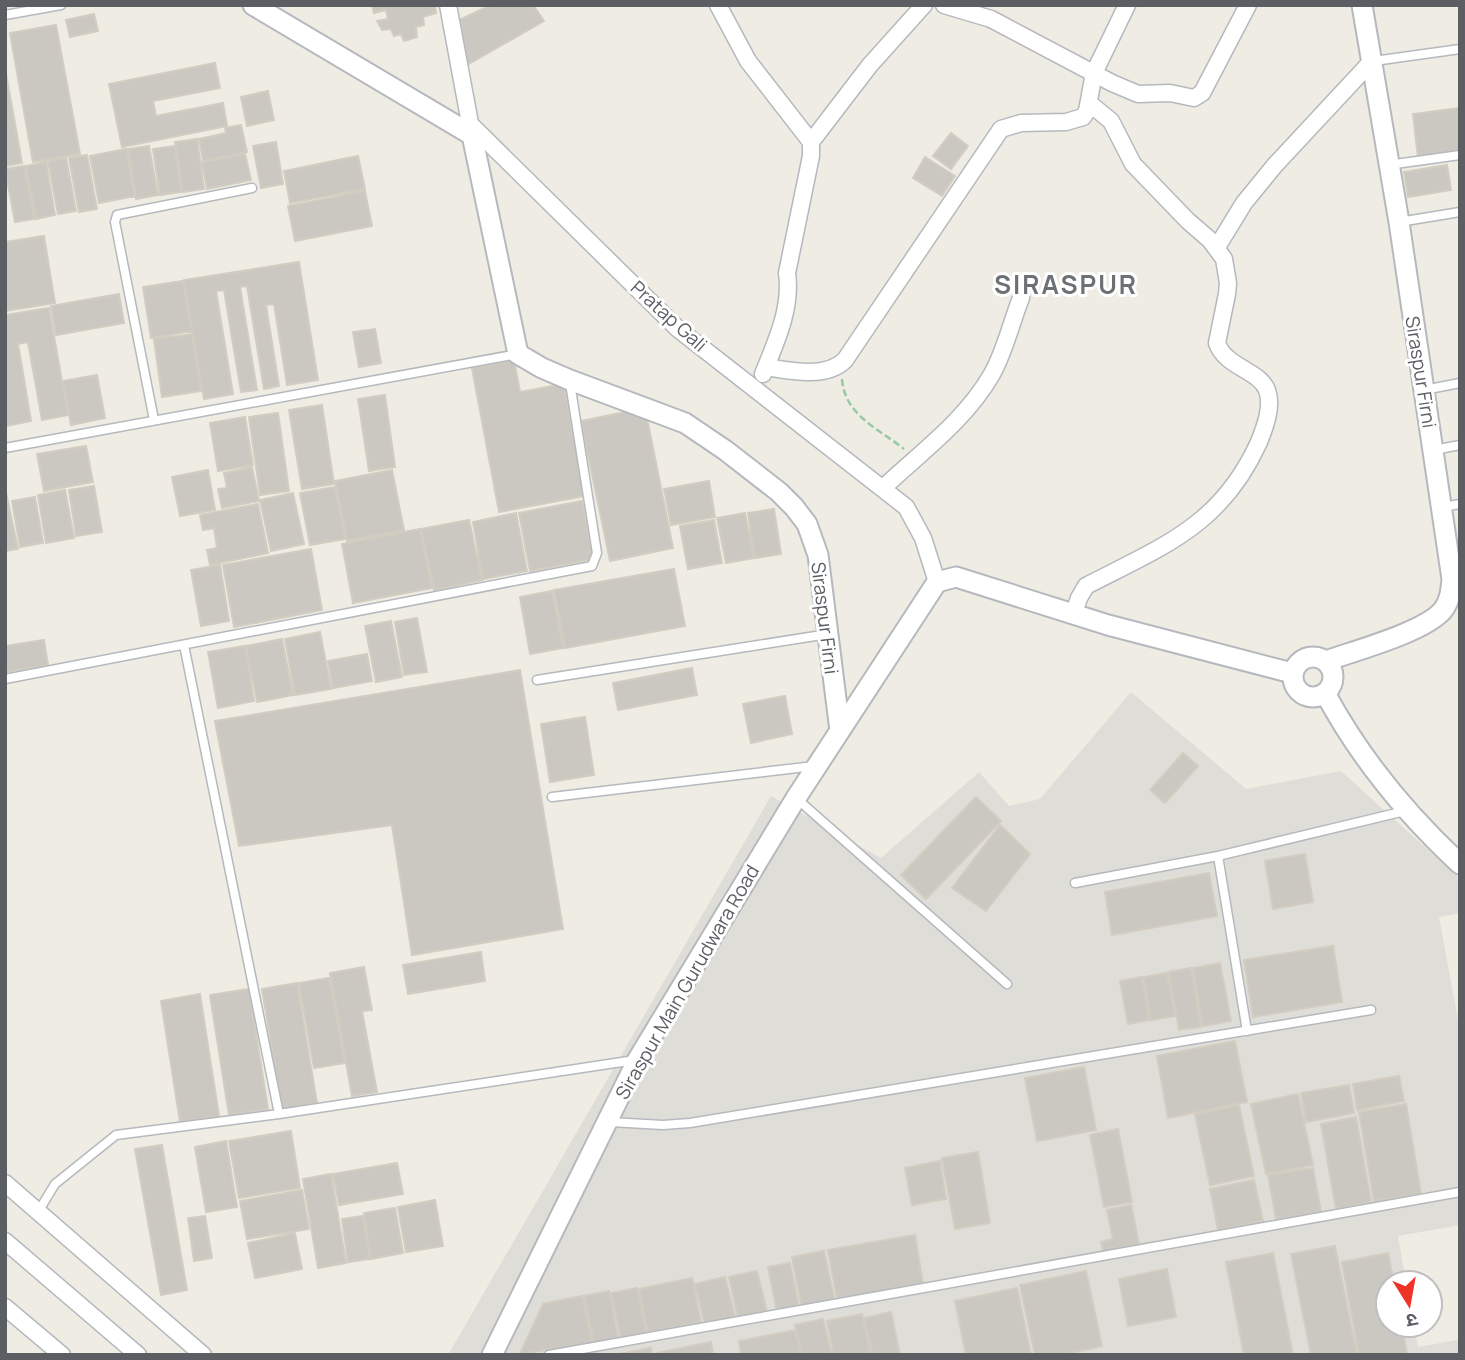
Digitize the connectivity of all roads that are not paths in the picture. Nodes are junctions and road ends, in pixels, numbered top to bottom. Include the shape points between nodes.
1 (61, 5) edge
2 (448, 5) edge
3 (718, 5) edge
4 (924, 5) edge
5 (1127, 5) edge
6 (1248, 5) edge
7 (1362, 5) edge
8 (260, 6) edge
9 (956, 7) edge
10 (5, 15) edge
11 (1460, 49) edge
12 (1371, 61) junction
13 (1094, 73) junction
14 (1088, 103) junction
15 (472, 130) junction
16 (811, 142) junction
17 (1460, 155) edge
18 (1388, 165) junction
19 (252, 188) dead end
20 (1460, 212) edge
21 (1399, 222) junction
22 (1217, 247) junction
23 (1021, 298) dead end
24 (518, 354) junction
25 (766, 367) junction
26 (569, 380) junction
27 (1460, 383) edge
28 (757, 389) junction
29 (1424, 390) junction
30 (154, 421) junction
31 (1460, 445) edge
32 (5, 448) edge
33 (1434, 450) junction
34 (883, 488) junction
35 (1451, 506) edge
36 (937, 582) junction
37 (1455, 595) edge
38 (1074, 613) junction
39 (828, 634) junction
40 (184, 645) junction
41 (1326, 661) junction
42 (1292, 673) junction
43 (5, 679) edge
44 (537, 680) dead end
45 (1325, 693) junction
46 (840, 731) junction
47 (817, 766) junction
48 (552, 797) dead end
49 (796, 798) junction
50 (1405, 811) junction
51 (1218, 856) junction
52 (1456, 857) edge
53 (1075, 883) dead end
54 (1007, 984) dead end
55 (1371, 1010) dead end
56 (1247, 1031) junction
57 (638, 1059) junction
58 (279, 1114) junction
59 (607, 1121) junction
60 (5, 1183) edge
61 (1460, 1192) edge
62 (38, 1212) junction
63 (5, 1241) edge
64 (5, 1307) edge
65 (62, 1355) edge
66 (138, 1355) edge
67 (202, 1355) edge
68 (492, 1355) edge
69 (549, 1355) edge

1 - 10 lane
2 - 15 street
3 - 16 street via 748,61
4 - 16 street
5 - 13 street
6 - 13 street via 1199,97 1138,94
7 - 12 street, Siraspur Firni
8 - 15 street
9 - 13 street via 1023,34
11 - 12 lane
12 - 18 street, Siraspur Firni
12 - 22 street via 1259,184
13 - 14 street
14 - 22 street via 1111,121 1133,164
14 - 25 street via 1083,117 1076,120 1021,123 1001,129 840,365 814,371
15 - 24 street
15 - 28 street, Pratap Gali via 678,329
16 - 25 street via 787,273 790,293
17 - 18 lane
18 - 21 street, Siraspur Firni
19 - 30 lane via 117,215
20 - 21 lane
21 - 29 street, Siraspur Firni
22 - 38 street via 1228,283 1217,343 1224,356 1267,389 1265,429 1244,471 1214,509 1173,542 1086,586
23 - 34 street via 992,375 946,432
24 - 26 street, Siraspur Firni
24 - 30 lane
25 - 28 street
26 - 39 street, Siraspur Firni via 685,423 779,492 807,524 815,543
26 - 40 lane via 597,553 592,565
27 - 29 lane
28 - 34 street, Pratap Gali
29 - 33 street, Siraspur Firni
30 - 32 lane
31 - 33 lane
33 - 35 street, Siraspur Firni
34 - 36 street, Pratap Gali via 916,522
35 - 37 street, Siraspur Firni
36 - 38 street via 956,577
36 - 46 street, Siraspur Firni
37 - 41 street, Siraspur Firni via 1423,625
38 - 42 street
39 - 44 lane
39 - 46 street, Siraspur Firni
40 - 43 lane
40 - 58 lane
41 - 42 street via 1306,657
41 - 45 street via 1333,681
42 - 45 street via 1302,694 1317,697
45 - 50 street
46 - 47 street, Siraspur Main Gurudwara Road
47 - 48 lane
47 - 49 street, Siraspur Main Gurudwara Road
49 - 54 lane
49 - 57 street, Siraspur Main Gurudwara Road
50 - 51 lane
50 - 52 street
51 - 53 lane
51 - 56 lane
55 - 56 lane
56 - 59 lane via 690,1123
57 - 58 lane
57 - 59 street, Siraspur Main Gurudwara Road
58 - 62 lane via 116,1135 55,1184
59 - 68 street, Siraspur Main Gurudwara Road
60 - 62 street
61 - 69 lane
62 - 67 street
63 - 66 street
64 - 65 street

